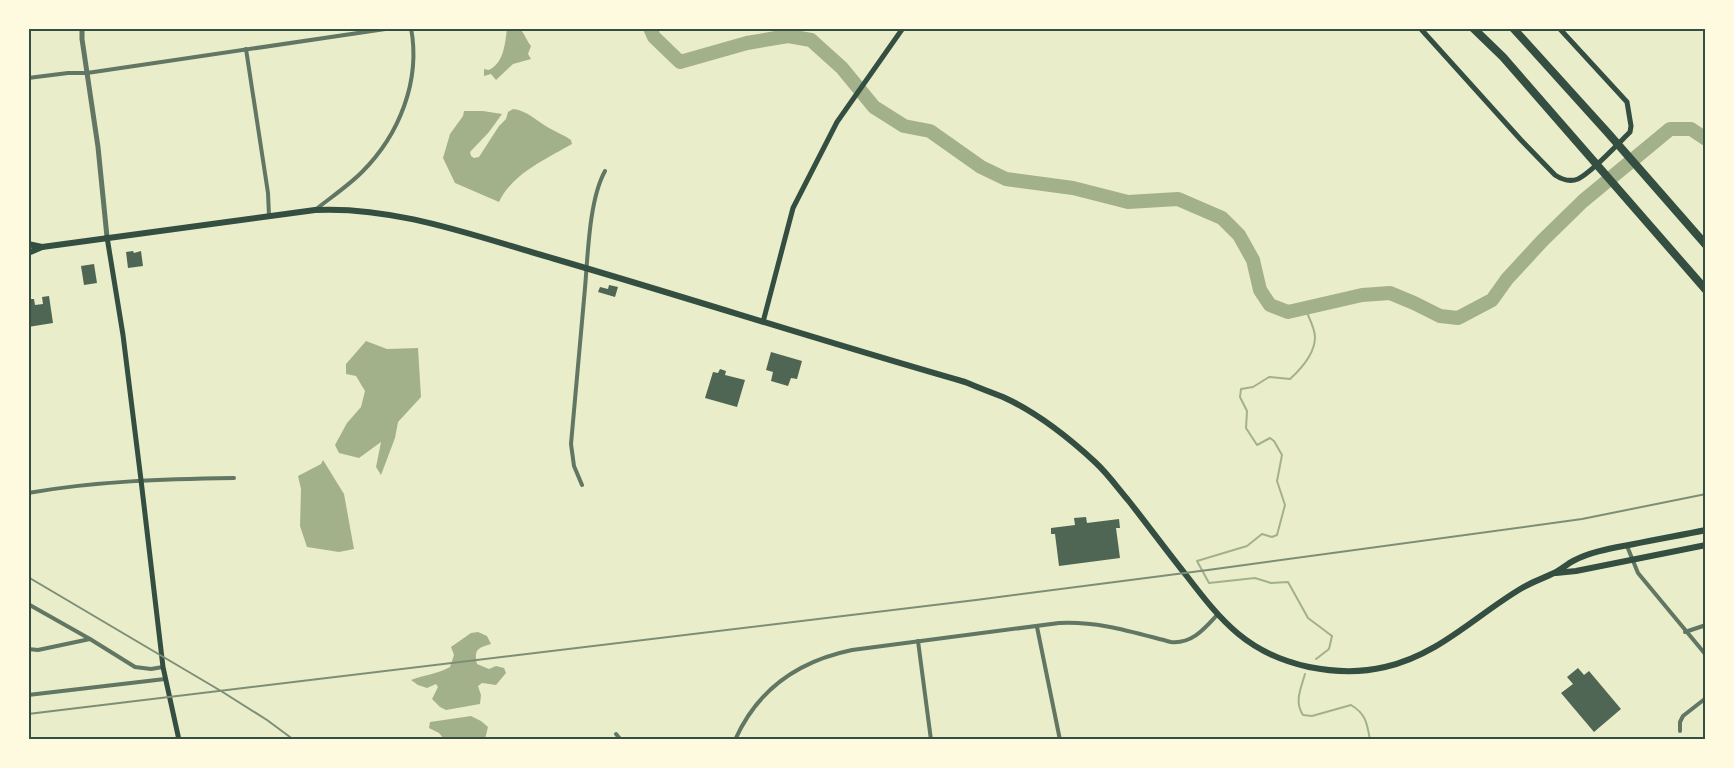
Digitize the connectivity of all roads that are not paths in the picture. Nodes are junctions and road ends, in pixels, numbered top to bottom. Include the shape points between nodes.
1 (82, 28) edge
2 (392, 28) edge
3 (411, 28) edge
4 (903, 28) edge
5 (1420, 28) edge
6 (1473, 28) edge
7 (1512, 28) edge
8 (1559, 28) edge
9 (246, 49) junction
10 (87, 73) junction
11 (28, 78) edge
12 (605, 171) dead end
13 (315, 210) junction
14 (269, 216) junction
15 (107, 237) junction
16 (28, 244) edge
17 (1706, 245) edge
18 (42, 247) junction
19 (28, 253) edge
20 (586, 268) junction
21 (1706, 290) edge
22 (763, 322) junction
23 (234, 478) dead end
24 (141, 480) junction
25 (582, 485) dead end
26 (28, 493) edge
27 (1706, 530) edge
28 (1627, 545) junction
29 (1706, 545) edge
30 (1631, 559) junction
31 (1555, 573) junction
32 (28, 604) edge
33 (1217, 615) junction
34 (1706, 625) edge
35 (1037, 627) junction
36 (1685, 632) junction
37 (90, 639) junction
38 (918, 641) junction
39 (28, 650) edge
40 (1706, 655) edge
41 (163, 667) junction
42 (165, 679) junction
43 (28, 695) edge
44 (1706, 698) edge
45 (1680, 731) dead end
46 (616, 734) dead end
47 (178, 740) edge
48 (621, 740) edge
49 (735, 740) edge
50 (930, 740) edge
51 (1060, 740) edge

1 - 10 street
2 - 9 street
3 - 13 street via 412,77 399,120 362,172
4 - 22 main road via 828,137 793,208
5 - 8 main road via 1555,175 1573,180 1589,171 1630,132 1631,126 1627,102
6 - 21 highway via 1503,57
7 - 17 highway
9 - 10 street
9 - 14 street
10 - 11 street
10 - 15 street
12 - 20 street via 595,196
13 - 14 main road
13 - 20 main road via 348,210 419,220
14 - 15 main road
15 - 18 main road
15 - 24 main road
16 - 18 main road
18 - 19 main road
20 - 22 main road
20 - 25 street via 571,444
22 - 33 main road via 965,382 1039,418 1097,463
23 - 24 street
24 - 26 street
24 - 41 main road
27 - 28 main road
28 - 30 street
28 - 31 main road via 1574,560
29 - 30 main road
30 - 31 main road
30 - 36 street
31 - 33 main road via 1523,587 1431,649 1401,663 1372,669 1320,669 1283,659 1246,640
32 - 37 street
33 - 35 street via 1196,636 1180,643 1082,622
34 - 36 street
35 - 38 street
35 - 51 street
36 - 40 street
37 - 39 street
37 - 41 street via 135,667
38 - 49 street via 841,652 806,664 764,694
38 - 50 street
41 - 42 main road
42 - 43 street
42 - 47 main road
44 - 45 street via 1683,716
46 - 48 street

